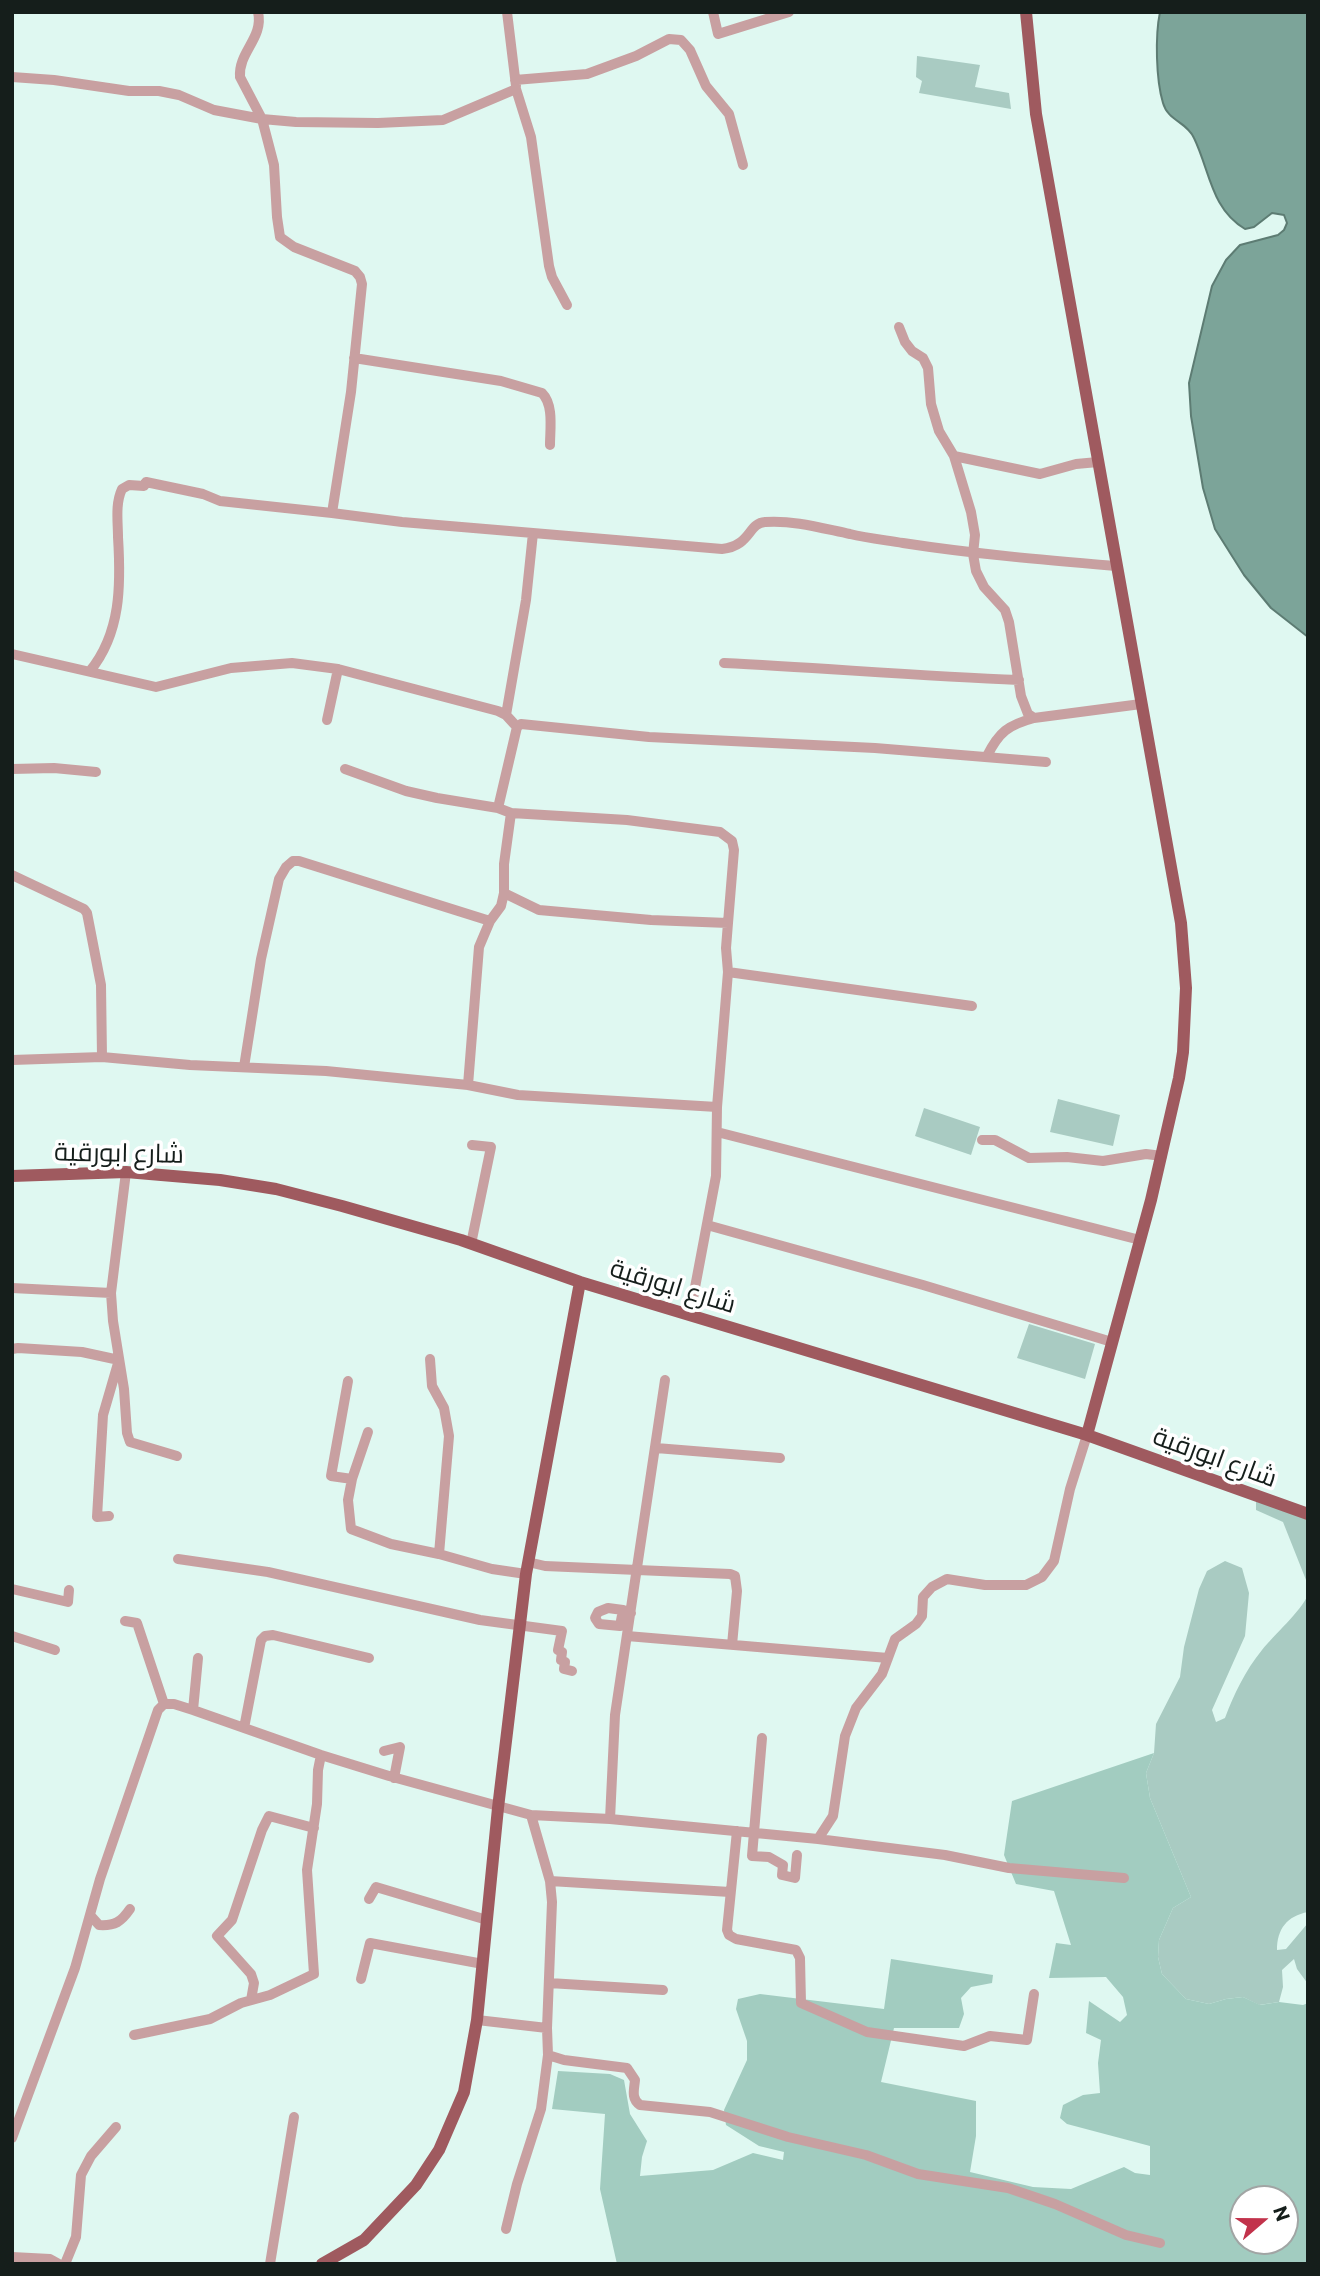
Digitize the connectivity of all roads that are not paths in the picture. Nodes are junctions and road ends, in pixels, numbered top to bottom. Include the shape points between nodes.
1 (258, 12) edge
2 (507, 12) edge
3 (713, 12) edge
4 (789, 12) edge
5 (1026, 12) edge
6 (12, 77) edge
7 (516, 85) junction
8 (262, 119) junction
9 (743, 165) dead end
10 (567, 305) dead end
11 (899, 327) dead end
12 (354, 358) junction
13 (550, 444) dead end
14 (954, 456) junction
15 (1098, 462) junction
16 (332, 513) junction
17 (533, 533) junction
18 (973, 554) junction
19 (1116, 566) junction
20 (12, 654) edge
21 (724, 663) dead end
22 (338, 670) junction
23 (90, 671) junction
24 (1019, 680) junction
25 (1140, 704) junction
26 (506, 715) junction
27 (1034, 718) junction
28 (327, 720) dead end
29 (517, 727) junction
30 (987, 756) junction
31 (1046, 762) dead end
32 (12, 769) edge
33 (345, 769) dead end
34 (96, 772) dead end
35 (498, 808) junction
36 (511, 813) junction
37 (12, 875) edge
38 (505, 893) junction
39 (490, 921) junction
40 (728, 923) junction
41 (728, 972) junction
42 (972, 1006) dead end
43 (102, 1057) junction
44 (12, 1060) edge
45 (244, 1067) junction
46 (468, 1084) junction
47 (717, 1107) junction
48 (717, 1132) junction
49 (982, 1140) dead end
50 (472, 1145) dead end
51 (1162, 1156) junction
52 (126, 1172) junction
53 (12, 1176) edge
54 (707, 1225) junction
55 (1140, 1240) junction
56 (471, 1244) junction
57 (580, 1282) junction
58 (12, 1288) edge
59 (111, 1293) junction
60 (690, 1314) junction
61 (1112, 1342) junction
62 (12, 1349) edge
63 (430, 1359) dead end
64 (119, 1360) junction
65 (665, 1380) dead end
66 (348, 1381) dead end
67 (368, 1432) dead end
68 (1087, 1435) junction
69 (656, 1448) junction
70 (177, 1456) dead end
71 (780, 1458) dead end
72 (352, 1479) junction
73 (1308, 1514) edge
74 (108, 1516) dead end
75 (439, 1554) junction
76 (178, 1559) dead end
77 (527, 1568) junction
78 (638, 1570) junction
79 (12, 1589) edge
80 (69, 1590) dead end
81 (125, 1621) dead end
82 (520, 1625) junction
83 (12, 1636) edge
84 (627, 1636) junction
85 (732, 1645) junction
86 (55, 1650) dead end
87 (198, 1658) dead end
88 (369, 1658) dead end
89 (888, 1658) junction
90 (572, 1671) dead end
91 (164, 1704) junction
92 (193, 1710) junction
93 (244, 1728) junction
94 (761, 1738) dead end
95 (384, 1751) dead end
96 (321, 1755) junction
97 (394, 1778) junction
98 (498, 1808) junction
99 (531, 1815) junction
100 (610, 1819) junction
101 (314, 1828) junction
102 (737, 1831) junction
103 (754, 1832) junction
104 (818, 1839) junction
105 (797, 1855) dead end
106 (1124, 1878) dead end
107 (550, 1881) junction
108 (730, 1892) junction
109 (369, 1899) dead end
110 (130, 1909) dead end
111 (90, 1915) junction
112 (487, 1920) junction
113 (483, 1964) junction
114 (361, 1979) dead end
115 (549, 1983) junction
116 (663, 1990) dead end
117 (1034, 1994) dead end
118 (251, 2000) junction
119 (477, 2020) junction
120 (547, 2028) junction
121 (134, 2035) dead end
122 (548, 2055) junction
123 (294, 2118) dead end
124 (116, 2127) dead end
125 (12, 2138) edge
126 (506, 2229) dead end
127 (1160, 2243) dead end
128 (12, 2257) edge
129 (59, 2264) edge
130 (65, 2264) edge
131 (271, 2264) edge
132 (322, 2264) edge

1 - 8 street via 259,26 239,69
2 - 7 street
3 - 4 street via 718,34
5 - 15 main road via 1036,114
6 - 8 street via 159,91 214,110
7 - 8 street via 443,120
7 - 9 street via 587,74 669,39 681,40 706,86 729,114
7 - 10 street via 531,137 549,266
8 - 12 street via 274,165 280,237 360,277
11 - 14 street via 905,342 928,368 931,404 939,431
12 - 13 street via 501,381 542,393 550,415
12 - 16 street
14 - 15 street via 1040,474
14 - 18 street via 971,512
15 - 19 main road
16 - 17 street
16 - 23 street via 220,501 146,482 122,489 117,507 117,612 107,646
17 - 18 street via 722,549 744,541 761,522 797,522
17 - 26 street
18 - 19 street
18 - 24 street via 984,587 1005,610
19 - 25 main road
20 - 23 street
21 - 24 street
22 - 23 street via 265,664 156,687
22 - 26 street
22 - 28 street
24 - 27 street via 1023,704
25 - 27 street
25 - 51 main road via 1185,960 1182,1052
26 - 29 street
27 - 30 street via 1013,724 996,739
29 - 30 street
29 - 35 street
30 - 31 street
32 - 34 street
33 - 35 street via 406,791
35 - 36 street
36 - 38 street via 503,864
36 - 40 street via 627,820 720,832 732,841 734,850
37 - 43 street via 87,913 101,985
38 - 39 street
38 - 40 street via 538,910
39 - 45 street via 293,861 279,879
39 - 46 street via 479,947
40 - 41 street
41 - 42 street
41 - 47 street
43 - 44 street
43 - 45 street
45 - 46 street
46 - 47 street via 517,1095
47 - 48 street
48 - 54 street via 716,1177
48 - 55 street
49 - 51 street via 995,1140 1028,1158 1103,1161
50 - 56 street via 491,1147
51 - 55 main road
52 - 53 main road, شارع ابورقية
52 - 56 main road, شارع ابورقية via 276,1189
52 - 59 street
54 - 60 street
54 - 61 street
55 - 61 main road
56 - 57 main road, شارع ابورقية
57 - 60 main road, شارع ابورقية
57 - 77 main road
58 - 59 street
59 - 64 street
60 - 68 main road, شارع ابورقية
61 - 68 main road
62 - 64 street via 82,1352
63 - 75 street via 432,1386 444,1408 449,1436
64 - 70 street via 130,1442
64 - 74 street via 103,1415 97,1517
65 - 69 street
66 - 72 street via 331,1476
67 - 72 street
68 - 73 main road, شارع ابورقية
68 - 89 street via 1054,1561 1042,1577 1026,1585 947,1579 923,1597 922,1616 895,1639
69 - 71 street
69 - 78 street
72 - 75 street via 348,1500 351,1529
75 - 77 street via 492,1569
76 - 82 street via 268,1572
77 - 78 street
77 - 82 main road
78 - 84 street via 627,1612
78 - 85 street via 735,1576
79 - 80 street via 68,1602
81 - 91 street via 137,1623
82 - 90 street via 562,1631 558,1650 564,1668
82 - 98 main road
83 - 86 street
84 - 85 street
84 - 100 street via 615,1716
85 - 89 street
87 - 92 street
88 - 93 street via 265,1636
89 - 104 street via 882,1674 856,1708 845,1736 833,1816
91 - 92 street
91 - 111 street via 158,1710
92 - 93 street
93 - 96 street
94 - 103 street
95 - 97 street via 400,1747
96 - 97 street
96 - 101 street
97 - 98 street
98 - 99 street
98 - 112 main road
99 - 100 street
99 - 107 street
100 - 102 street
101 - 118 street via 307,1870 314,1974
101 - 118 street via 270,1816 232,1920 217,1936 251,1974
102 - 103 street
102 - 108 street
103 - 104 street
103 - 105 street via 752,1856 769,1857 783,1865 782,1875 795,1878
104 - 106 street via 1009,1868
107 - 108 street
107 - 115 street
108 - 117 street via 729,1935 796,1950 801,2003 867,2032 964,2046 990,2036 1027,2040
109 - 112 street via 376,1887
110 - 111 street via 122,1921 110,1926 99,1925
111 - 125 street
112 - 113 main road
113 - 114 street via 370,1943
113 - 119 main road
115 - 116 street
115 - 120 street
118 - 121 street via 210,2020
119 - 120 street
119 - 132 main road via 464,2092 439,2150 415,2185 364,2240
120 - 122 street
122 - 126 street via 541,2109
122 - 127 street via 627,2068 635,2080 633,2096 640,2105 710,2112 918,2174 1008,2188
123 - 131 street
124 - 130 street via 81,2175 76,2237
128 - 129 street via 50,2259

